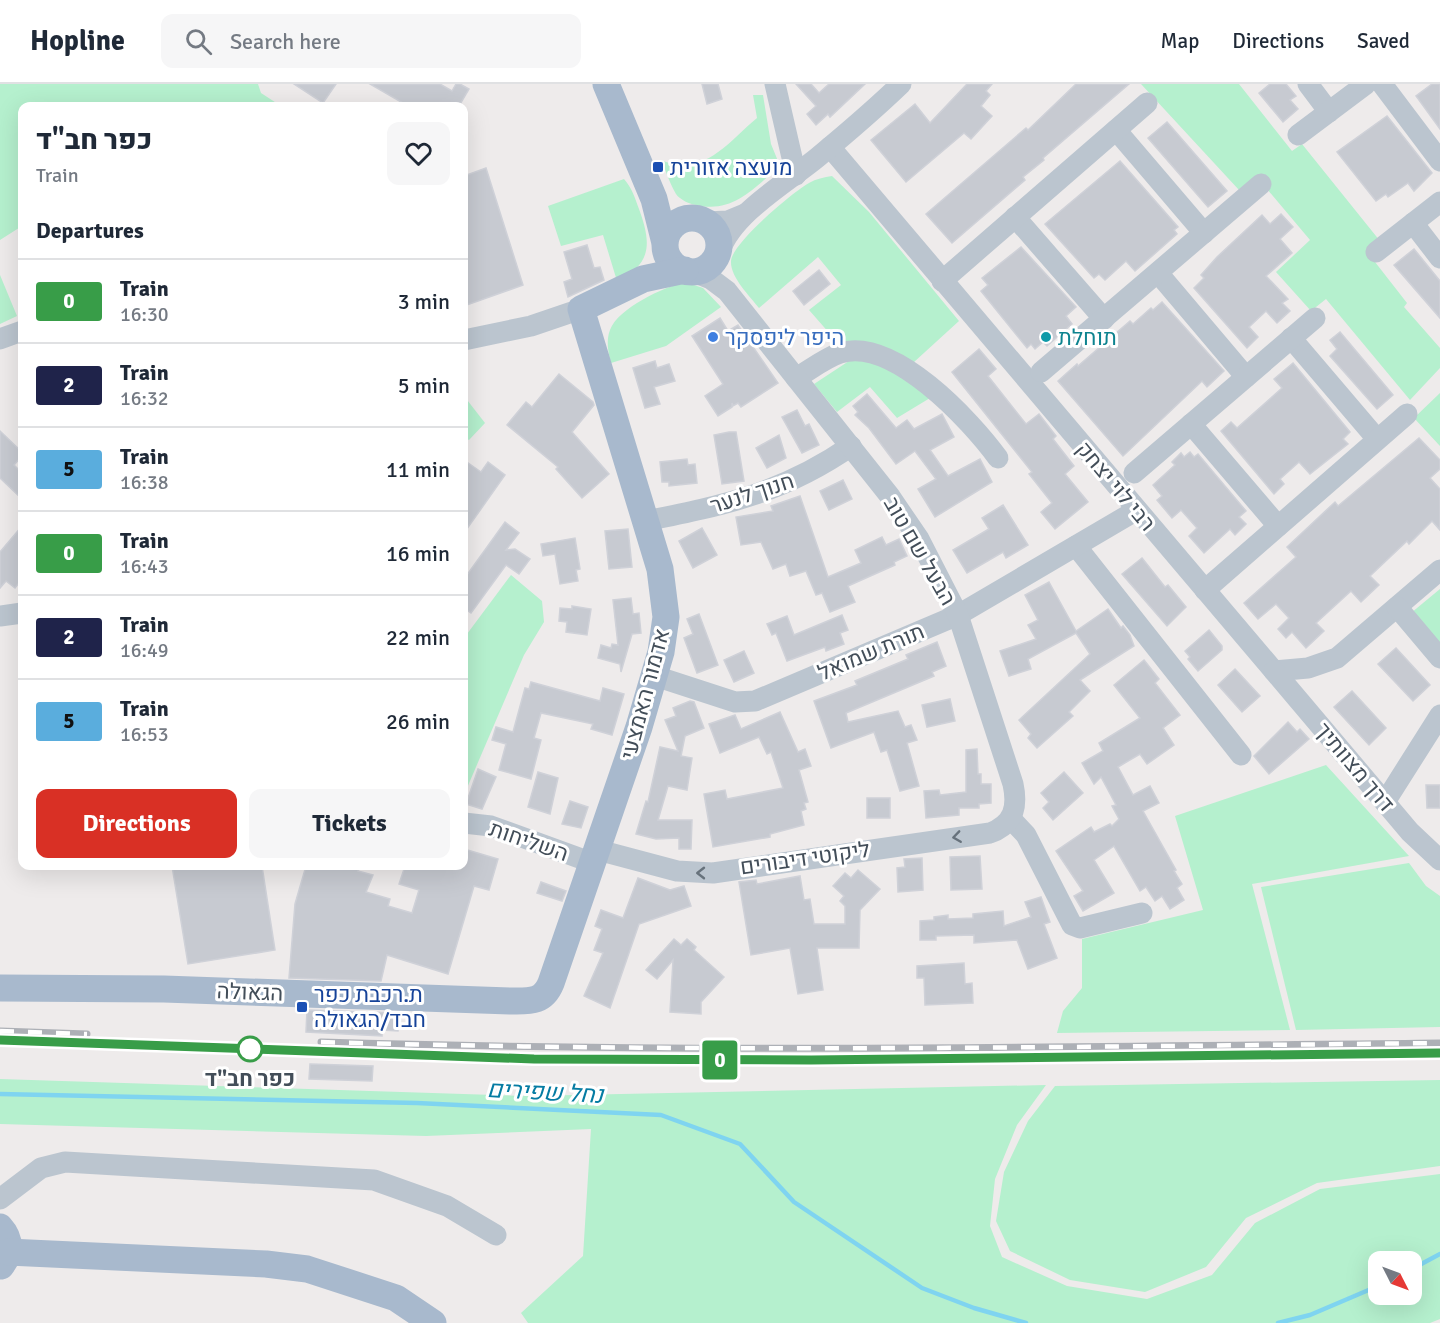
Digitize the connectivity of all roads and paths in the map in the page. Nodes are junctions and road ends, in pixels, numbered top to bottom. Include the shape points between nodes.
1 (606, 84) edge
2 (775, 84) edge
3 (902, 84) edge
4 (1308, 84) edge
5 (1366, 84) edge
6 (1382, 84) edge
7 (1147, 104) dead end
8 (1329, 112) junction
9 (1116, 130) junction
10 (1298, 135) dead end
11 (830, 147) junction
12 (1440, 161) edge
13 (796, 175) junction
14 (1261, 184) dead end
15 (651, 191) junction
16 (1440, 202) edge
17 (748, 212) junction
18 (1015, 217) junction
19 (698, 220) junction
20 (1413, 223) junction
21 (1204, 233) junction
22 (664, 243) junction
23 (1377, 252) dead end
24 (718, 254) junction
25 (1440, 258) edge
26 (688, 271) junction
27 (1158, 273) junction
28 (643, 279) junction
29 (942, 280) junction
30 (727, 291) junction
31 (581, 309) junction
32 (1315, 318) dead end
33 (1104, 319) junction
34 (18, 332) edge
35 (0, 339) edge
36 (468, 339) edge
37 (1291, 339) junction
38 (1041, 372) dead end
39 (1246, 377) junction
40 (796, 378) junction
41 (1407, 414) dead end
42 (1191, 424) junction
43 (1377, 439) junction
44 (851, 447) junction
45 (998, 458) dead end
46 (1134, 473) dead end
47 (1137, 510) junction
48 (646, 521) junction
49 (1278, 526) junction
50 (1076, 546) junction
51 (1440, 570) edge
52 (1205, 590) junction
53 (1397, 607) junction
54 (18, 614) edge
55 (958, 615) junction
56 (0, 616) edge
57 (1440, 658) edge
58 (1274, 671) junction
59 (655, 676) junction
60 (1437, 723) edge
61 (1241, 755) dead end
62 (1385, 802) junction
63 (1011, 819) junction
64 (468, 823) edge
65 (596, 857) junction
66 (1440, 860) edge
67 (1142, 913) dead end
68 (0, 988) edge
69 (535, 1001) joint
70 (0, 1199) edge
71 (0, 1227) edge
72 (496, 1235) dead end
73 (4, 1259) edge
74 (433, 1323) edge

1 - 15 main road
2 - 13 street
3 - 11 street
4 - 8 street
5 - 8 street
6 - 12 street
7 - 9 street
8 - 10 street
9 - 18 street
9 - 21 street
11 - 13 street
11 - 29 street, רבי לוי יצחק
13 - 17 street
14 - 21 street
15 - 19 main road via 668,207
15 - 22 main road
16 - 20 street
17 - 19 street via 728,221
17 - 24 street
18 - 29 street
18 - 33 street
19 - 22 main road via 672,225
19 - 24 main road via 718,235
20 - 23 street
20 - 25 street
21 - 27 street
22 - 26 main road via 671,263
22 - 28 main road via 656,265
24 - 26 main road via 707,267
24 - 30 street, הבעל שם טוב
26 - 28 main road
26 - 30 street, הבעל שם טוב via 711,279
27 - 33 street
27 - 39 street
28 - 31 main road
29 - 47 street, רבי לוי יצחק
30 - 40 street, הבעל שם טוב
31 - 36 street via 531,326
31 - 48 main road, אדמור האמצעי
32 - 37 street
33 - 38 street
34 - 35 street
37 - 39 street
37 - 43 street
39 - 42 street
40 - 44 street, הבעל שם טוב
40 - 45 street via 840,353 869,352 898,364 963,415
41 - 43 street
42 - 46 street
42 - 49 street
43 - 49 street
44 - 48 street, חנוך לנער via 771,490
44 - 55 street, הבעל שם טוב via 912,527
47 - 50 street, תורת שמואל
47 - 52 street, רבי לוי יצחק
48 - 59 main road, אדמור האמצעי via 665,600 664,634
49 - 52 street
50 - 55 street, תורת שמואל
50 - 61 street
51 - 53 street
52 - 58 street, רבי לוי יצחק
53 - 57 street
53 - 58 street via 1337,658 1308,668
54 - 56 street
55 - 59 street, תורת שמואל via 752,702 735,702
55 - 63 street, הבעל שם טוב via 1013,784 1015,804
58 - 62 street, דרך מצוותיך
59 - 65 main road, אדמור האמצעי
60 - 62 street
62 - 66 street, דרך מצוותיך via 1419,843
63 -> 65 street, ליקוטי דיבורים via 990,833 702,874
63 - 67 street via 1026,835 1072,925 1080,928
64 - 65 street, השליחות via 491,826
65 - 69 main road, אדמור האמצעי via 549,989
68 - 69 main road, הגאולה
70 - 72 street via 30,1174 65,1162 374,1180 447,1206
71 - 73 main road via 8,1239
73 - 74 main road via 266,1264 307,1269 396,1298

